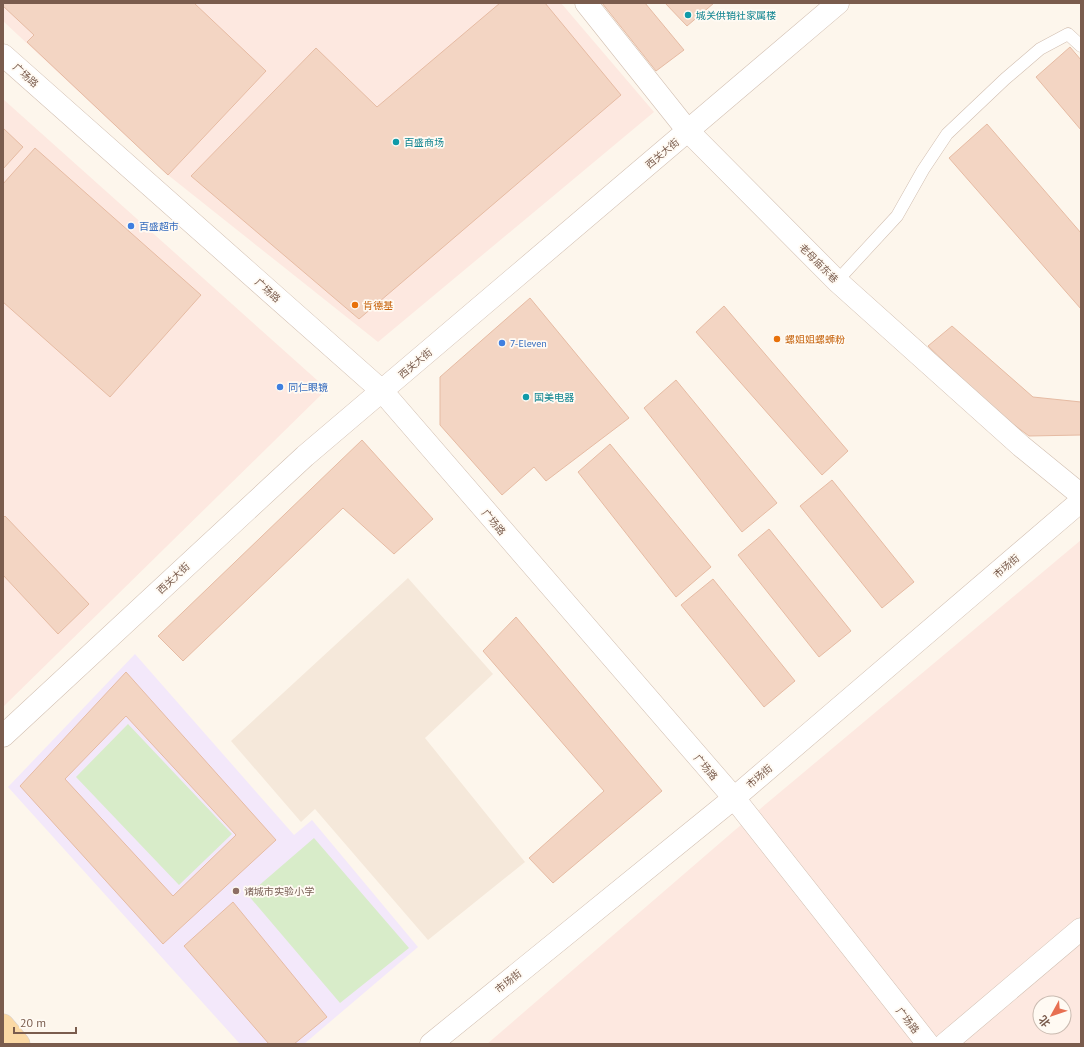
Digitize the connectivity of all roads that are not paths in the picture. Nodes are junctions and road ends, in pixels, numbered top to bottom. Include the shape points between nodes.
1 (586, 3) edge
2 (838, 3) edge
3 (1081, 46) edge
4 (3, 54) edge
5 (688, 131) junction
6 (837, 281) junction
7 (382, 391) junction
8 (1081, 494) edge
9 (1081, 501) edge
10 (3, 736) edge
11 (734, 798) junction
12 (1081, 929) edge
13 (3, 1025) edge
14 (19, 1044) edge
15 (431, 1044) edge
16 (928, 1044) edge
17 (945, 1044) edge

1 - 5 street, 老母庙东巷
2 - 5 street, 西关大街
3 - 6 lane via 1068,34 1040,48 947,134 897,216
4 - 7 street, 广场路
5 - 6 street, 老母庙东巷
5 - 7 street, 西关大街
6 - 8 street, 老母庙东巷 via 1021,446
7 - 10 street, 西关大街 via 305,456
7 - 11 street, 广场路
9 - 11 street, 市场街
11 - 15 street, 市场街
11 - 16 street, 广场路
12 - 17 street
13 - 14 main road

